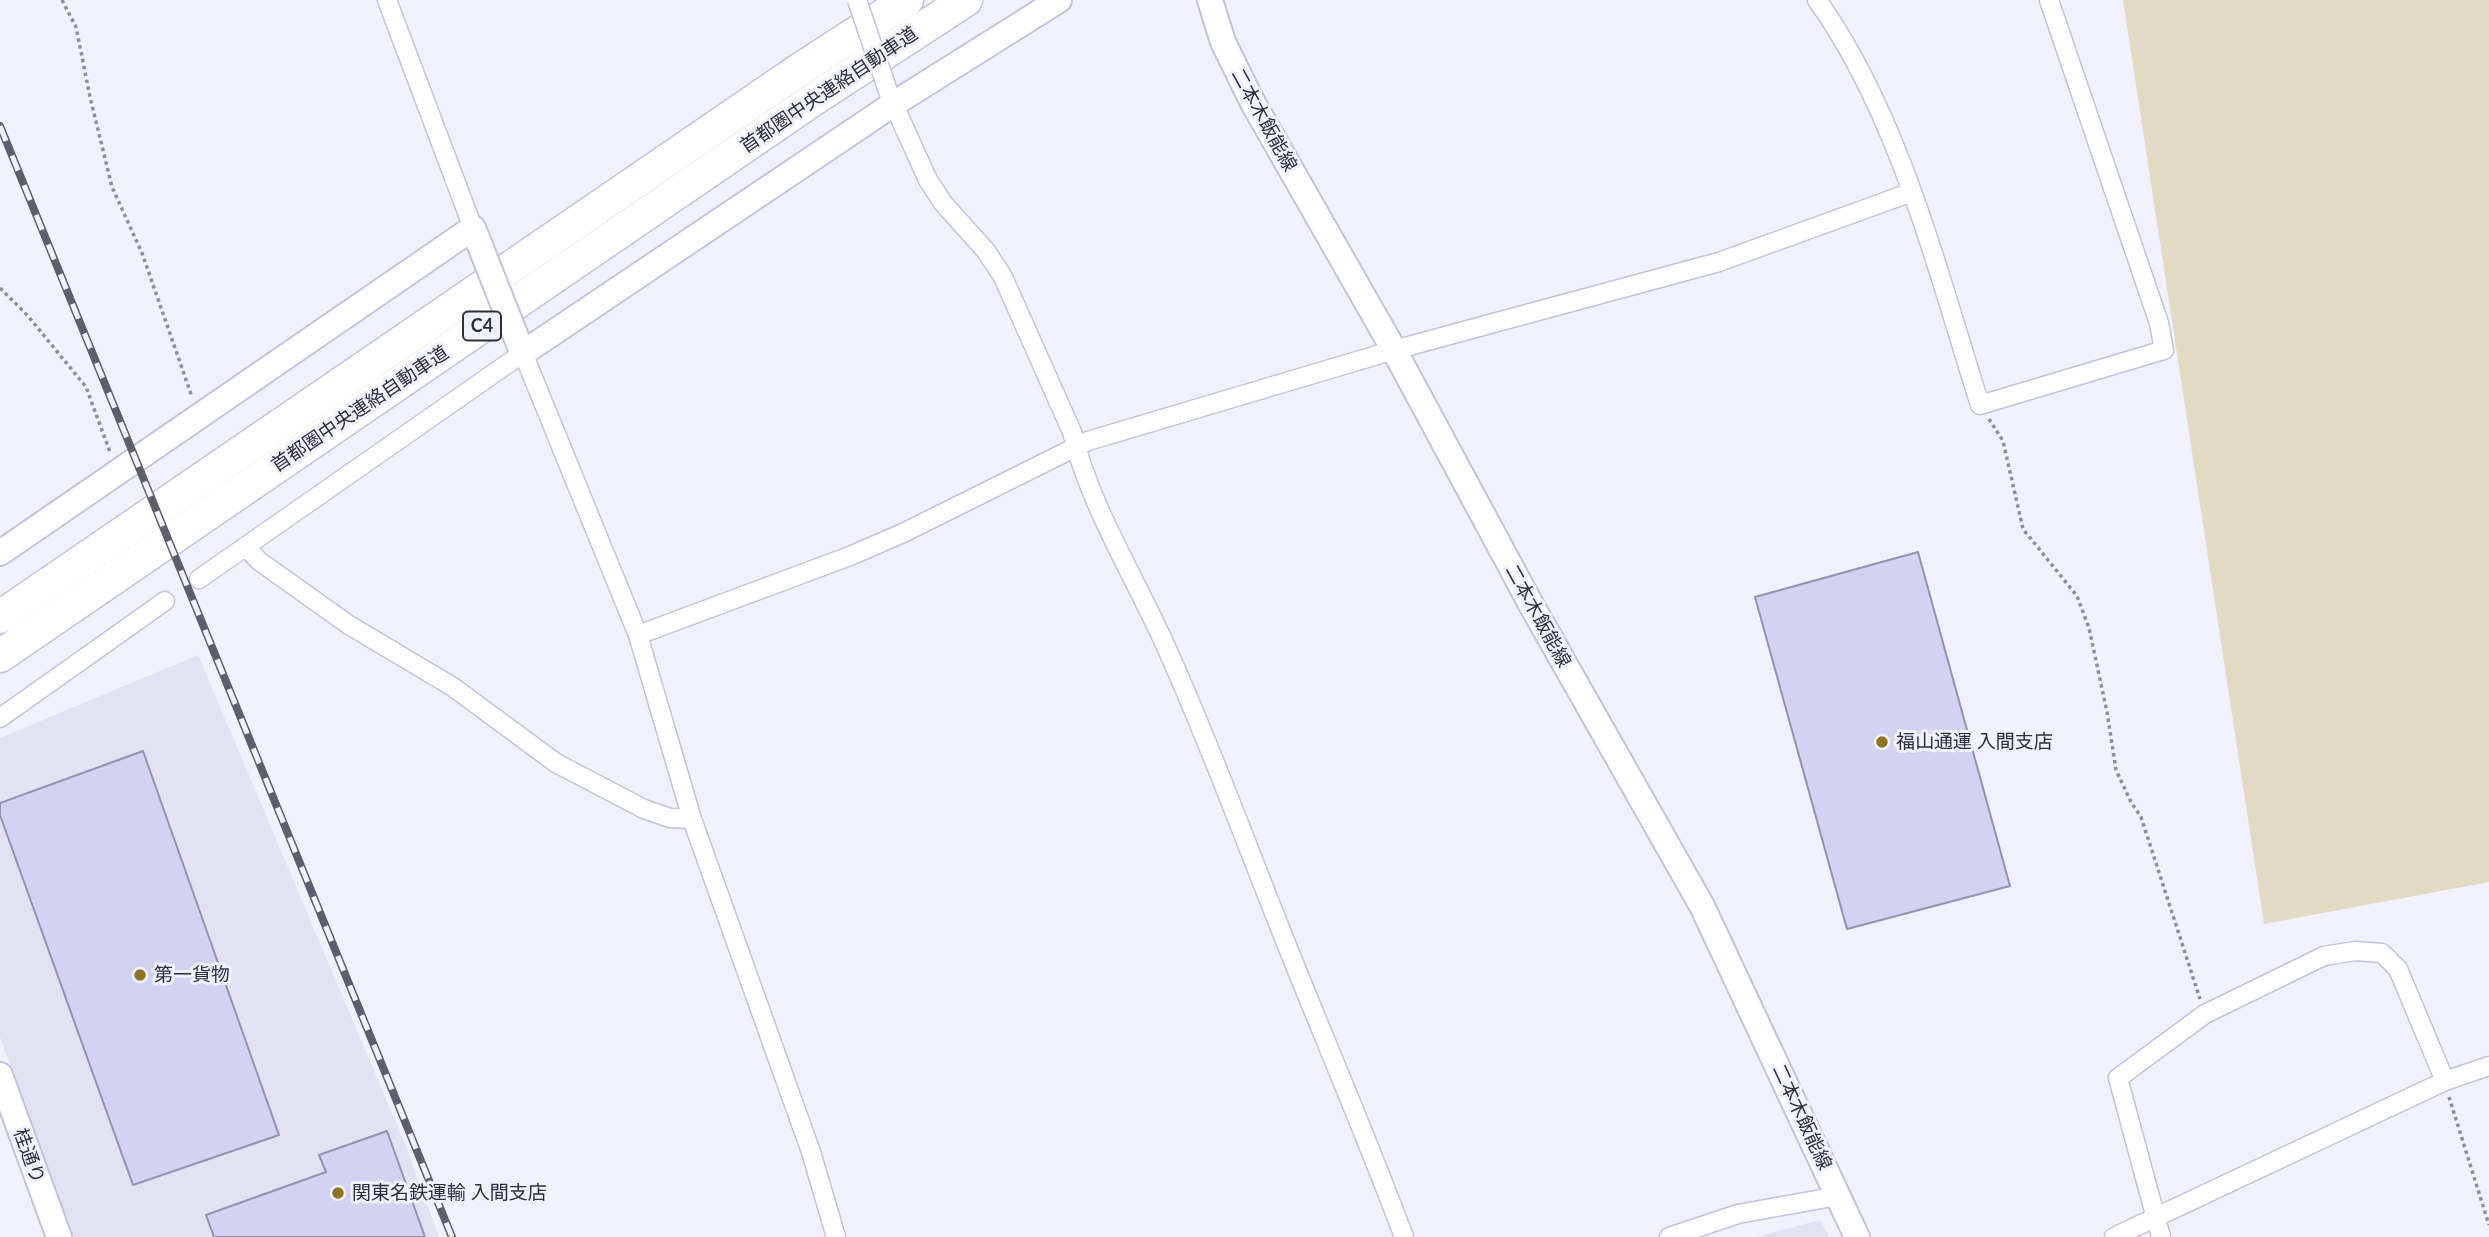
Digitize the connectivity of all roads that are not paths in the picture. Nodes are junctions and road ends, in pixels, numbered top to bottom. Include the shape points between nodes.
1 (387, 0) edge
2 (857, 0) edge
3 (907, 0) edge
4 (966, 0) edge
5 (1059, 0) edge
6 (1210, 0) edge
7 (1817, 0) edge
8 (2049, 0) edge
9 (890, 98) junction
10 (1912, 192) junction
11 (476, 236) junction
12 (520, 346) junction
13 (1394, 350) junction
14 (1076, 448) junction
15 (246, 547) junction
16 (0, 554) edge
17 (199, 579) dead end
18 (165, 601) dead end
19 (0, 617) edge
20 (638, 635) junction
21 (0, 656) edge
22 (0, 718) edge
23 (692, 819) junction
24 (2489, 1066) edge
25 (0, 1075) edge
26 (2445, 1081) junction
27 (1838, 1196) junction
28 (2156, 1218) junction
29 (59, 1237) edge
30 (836, 1237) edge
31 (1404, 1237) edge
32 (1669, 1237) edge
33 (1857, 1237) edge
34 (2114, 1237) edge
35 (2161, 1237) edge

1 - 11 street
2 - 9 street, bridge
3 - 19 highway, 首都圏中央連絡自動車道 / C4
4 - 21 highway, 首都圏中央連絡自動車道 / C4
5 - 9 street
6 - 13 street, 二本木飯能線 via 1236,72
7 - 10 street via 1839,30 1867,84
8 - 10 street via 2159,323 2164,350 1980,405
9 - 12 street
9 - 14 street via 928,180 1003,277
10 - 13 street via 1719,262
11 - 12 street, bridge
11 - 16 street via 198,416
12 - 15 street
12 - 20 street
13 - 14 street
13 - 27 street, 二本木飯能線 via 1702,906
14 - 20 street via 904,533
14 - 31 street via 1109,533 1167,648
15 - 17 street
15 - 23 street via 349,625 453,687 556,763 643,810
18 - 22 street
20 - 23 street
23 - 30 street
24 - 26 street
25 - 29 street, 桂通り
26 - 28 street
26 - 28 street via 2398,969 2382,953 2324,956 2205,1014 2118,1078
27 - 32 street via 1738,1214
27 - 33 street, 二本木飯能線
28 - 34 street
28 - 35 street

